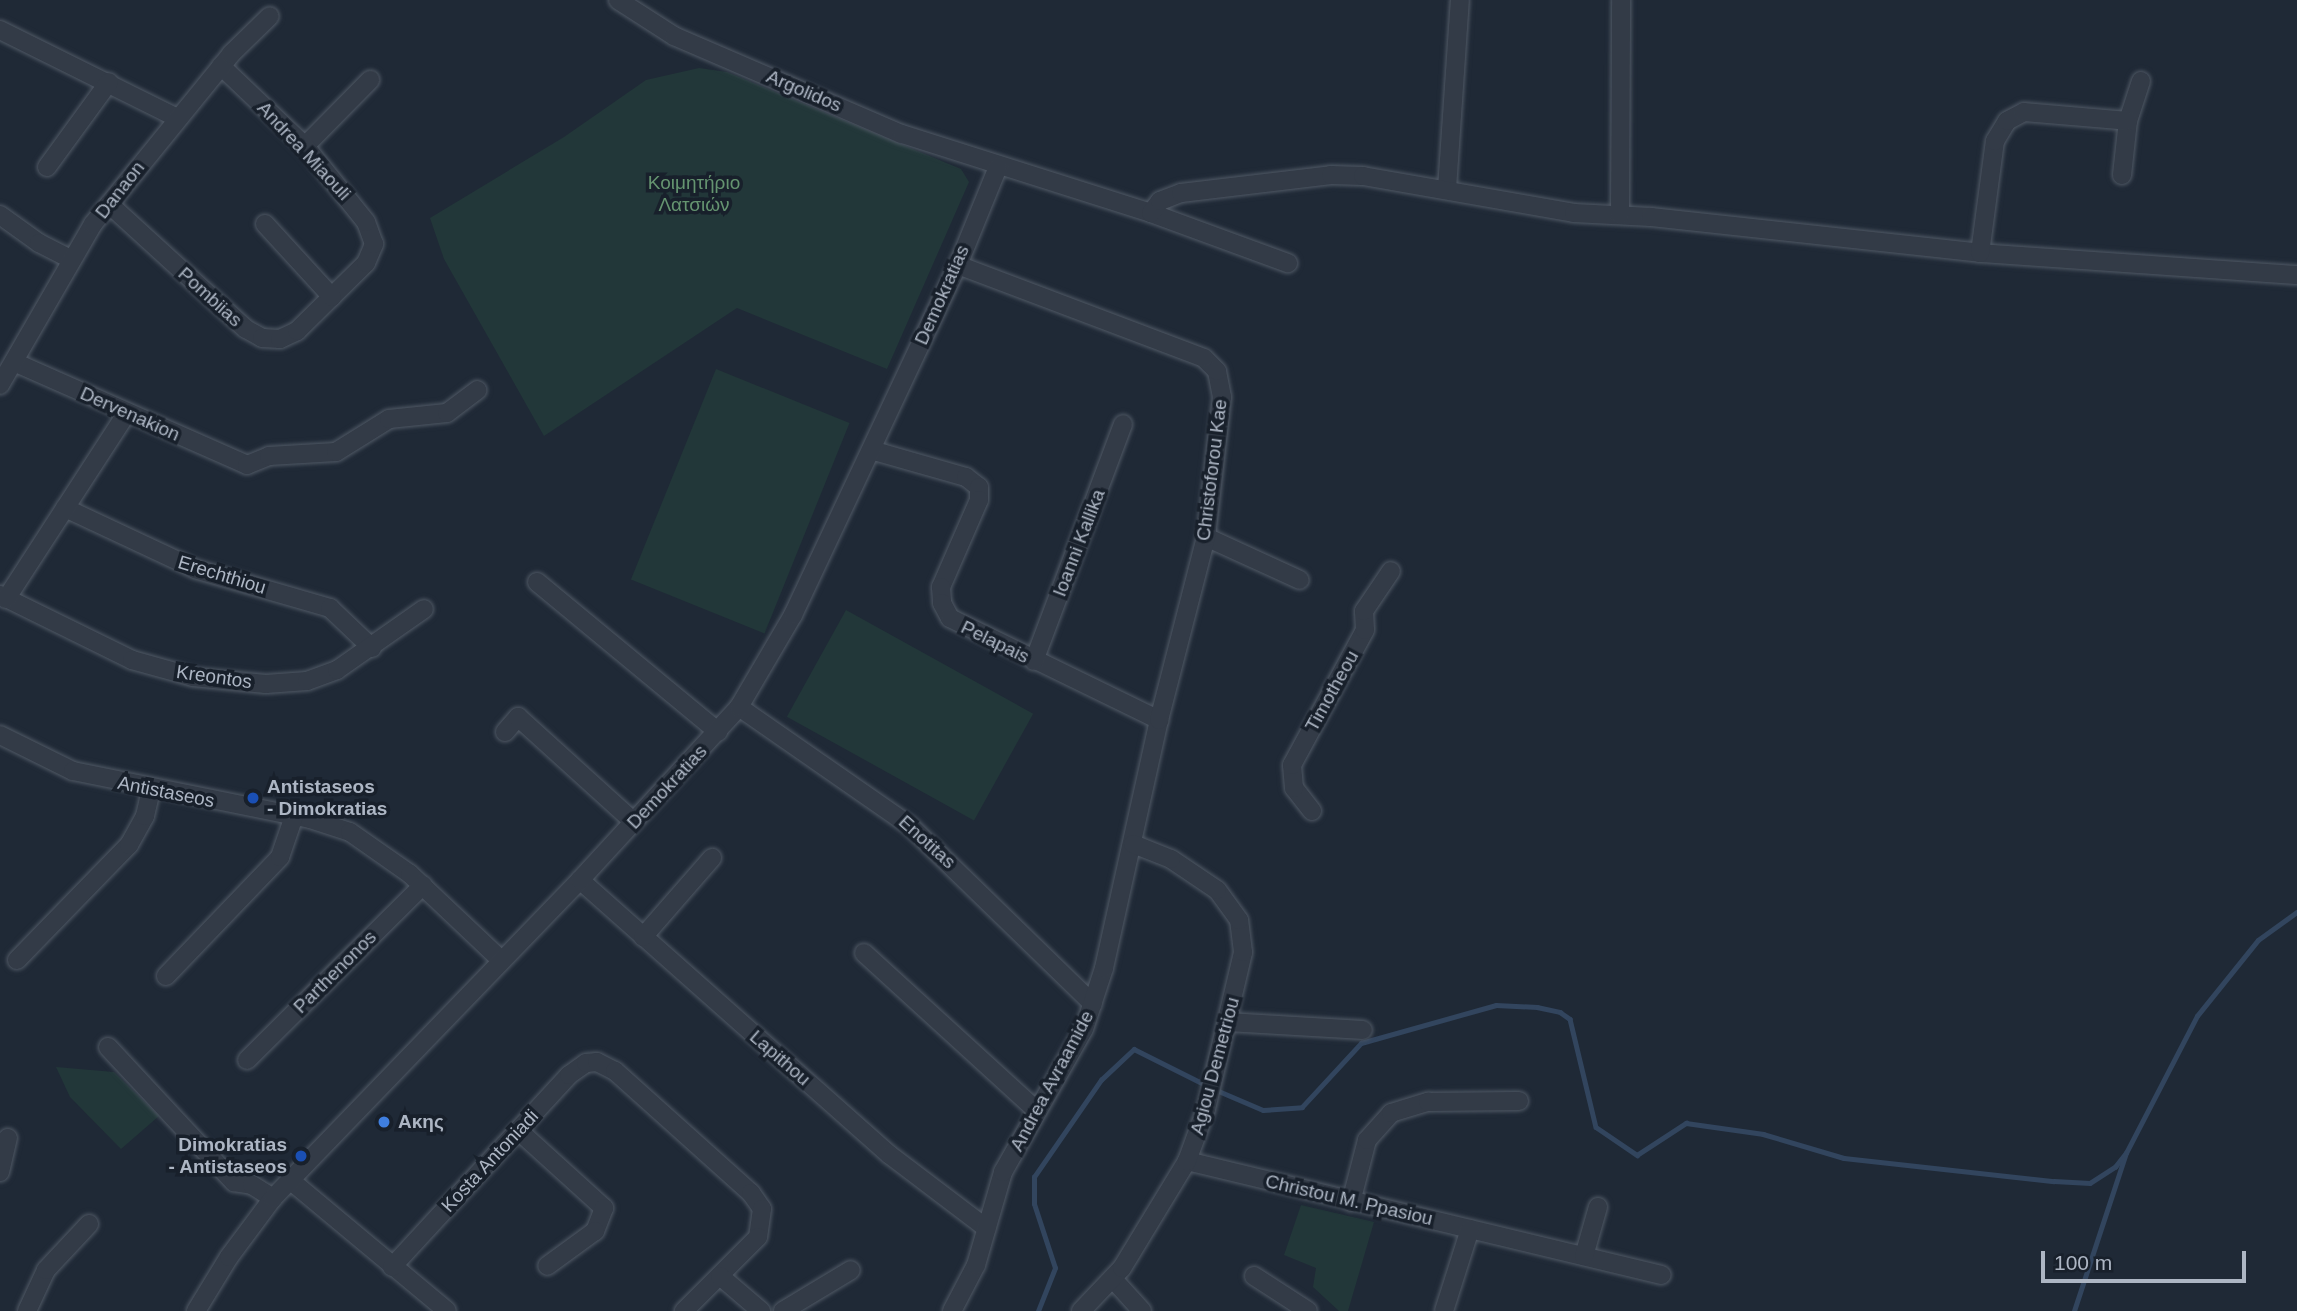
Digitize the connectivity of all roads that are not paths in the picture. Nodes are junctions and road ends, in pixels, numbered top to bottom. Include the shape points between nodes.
1 (618, 0) edge
2 (1460, 0) edge
3 (1621, 0) edge
4 (270, 16) dead end
5 (0, 30) edge
6 (221, 66) junction
7 (370, 80) dead end
8 (2141, 81) dead end
9 (109, 82) junction
10 (177, 118) junction
11 (2128, 121) junction
12 (304, 146) junction
13 (47, 167) dead end
14 (998, 167) junction
15 (2122, 175) dead end
16 (1447, 189) junction
17 (109, 204) junction
18 (1152, 213) junction
19 (0, 215) edge
20 (1620, 215) junction
21 (265, 225) dead end
22 (374, 244) joint
23 (1980, 253) junction
24 (72, 260) junction
25 (1288, 263) dead end
26 (958, 265) junction
27 (2297, 275) edge
28 (332, 297) junction
29 (14, 362) junction
30 (0, 385) edge
31 (477, 390) dead end
32 (127, 413) junction
33 (1123, 424) dead end
34 (871, 450) junction
35 (65, 508) junction
36 (1206, 537) junction
37 (1391, 571) dead end
38 (1300, 580) dead end
39 (537, 582) dead end
40 (3, 597) edge
41 (424, 609) dead end
42 (372, 648) junction
43 (1034, 661) junction
44 (739, 707) junction
45 (1159, 720) junction
46 (505, 732) dead end
47 (718, 732) junction
48 (0, 735) edge
49 (151, 790) junction
50 (1312, 811) dead end
51 (294, 816) junction
52 (634, 822) junction
53 (1133, 844) junction
54 (712, 858) dead end
55 (580, 880) junction
56 (423, 885) junction
57 (643, 937) junction
58 (864, 953) dead end
59 (17, 960) dead end
60 (501, 960) junction
61 (166, 976) dead end
62 (1093, 1004) junction
63 (1228, 1022) junction
64 (1363, 1030) dead end
65 (108, 1047) dead end
66 (247, 1060) dead end
67 (1520, 1101) dead end
68 (1037, 1110) junction
69 (519, 1131) junction
70 (8, 1138) dead end
71 (1187, 1161) junction
72 (0, 1172) edge
73 (290, 1180) junction
74 (273, 1198) junction
75 (1351, 1202) junction
76 (1598, 1207) dead end
77 (89, 1224) dead end
78 (986, 1228) junction
79 (1471, 1228) junction
80 (1584, 1256) junction
81 (547, 1266) dead end
82 (392, 1267) junction
83 (851, 1269) dead end
84 (1662, 1275) dead end
85 (720, 1276) junction
86 (1254, 1276) dead end
87 (1113, 1279) junction
88 (204, 1307) edge
89 (445, 1310) edge
90 (27, 1311) edge
91 (684, 1311) edge
92 (761, 1311) edge
93 (783, 1311) edge
94 (951, 1311) edge
95 (1081, 1311) edge
96 (1142, 1311) edge
97 (1308, 1311) edge
98 (1444, 1311) edge

1 - 14 street, Argolidos via 674,36 902,134
2 - 16 street
3 - 20 street
4 - 6 street, Danaon
5 - 9 street
6 - 10 street, Danaon
6 - 12 street, Andrea Miaouli
7 - 12 street
8 - 11 street
9 - 10 street
9 - 13 street
10 - 17 street, Danaon
11 - 15 street
11 - 23 street via 2024,112 2007,121 1995,141
12 - 22 street, Andrea Miaouli via 366,222
14 - 18 street, Argolidos
14 - 26 street, Demokratias
16 - 18 street via 1331,175 1174,195 1160,201
16 - 20 street via 1553,210
17 - 24 street, Danaon
17 - 28 street, Pombiias via 246,329 262,338 280,339 298,331
18 - 25 street, Argolidos
19 - 24 street via 38,243
20 - 23 street
21 - 28 street
22 - 28 street, Pombiias via 366,263
23 - 27 street
24 - 29 street, Danaon
26 - 34 street, Demokratias
26 - 36 street, Christoforou Kae via 1212,364 1222,397
29 - 30 street, Danaon
29 - 32 street, Dervenakion
31 - 32 street, Dervenakion via 446,413 389,419 336,452 269,456 247,465
32 - 35 street
33 - 43 street, Ioanni Kallika
34 - 43 street, Pelapais via 975,482 979,500 943,581 942,603 957,624
34 - 44 street, Demokratias via 793,615
35 - 40 street
35 - 42 street, Erechthiou via 194,569 330,608
36 - 38 street
36 - 45 street, Christoforou Kae
37 - 50 street, Timotheou via 1364,611 1365,630 1292,765 1292,783
39 - 47 street
40 - 42 street, Kreontos via 120,655 212,680 307,681
41 - 42 street, Kreontos
43 - 45 street, Pelapais
44 - 47 street, Demokratias
44 - 62 street, Enotitas via 910,826
45 - 53 street, Andrea Avraamide
46 - 52 street via 518,717
47 - 52 street, Demokratias
48 - 49 street, Antistaseos via 58,766
49 - 51 street, Antistaseos
49 - 59 street via 145,816 129,845
51 - 56 street, Antistaseos via 357,836
51 - 61 street via 280,857
52 - 55 street, Demokratias
53 - 62 street, Andrea Avraamide
53 - 63 street, Agiou Demetriou via 1197,874 1239,920 1243,951
54 - 57 street
55 - 57 street, Lapithou
55 - 60 street, Demokratias
56 - 60 street, Antistaseos
56 - 66 street, Parthenonos
57 - 78 street, Lapithou via 890,1155
58 - 68 street
60 - 73 street, Demokratias
62 - 68 street, Andrea Avraamide via 1078,1041
63 - 64 street
63 - 71 street, Agiou Demetriou via 1206,1109
65 - 74 street via 234,1182 252,1185
67 - 75 street via 1428,1102 1391,1113 1367,1140
68 - 78 street, Andrea Avraamide via 1003,1172
69 - 81 street via 594,1194 604,1208 595,1231
69 - 82 street, Kosta Antoniadi
69 - 85 street, Kosta Antoniadi via 572,1071 591,1061 615,1071 755,1197 763,1215 758,1237
70 - 72 street
71 - 75 street, Christou M. Ppasiou
71 - 87 street, Agiou Demetriou via 1158,1214
73 - 74 street, Demokratias
73 - 82 street
74 - 88 street, Demokratias
75 - 79 street, Christou M. Ppasiou
76 - 80 street
77 - 90 street via 46,1270
78 - 94 street, Andrea Avraamide via 973,1272
79 - 80 street, Christou M. Ppasiou
79 - 98 street
80 - 84 street, Christou M. Ppasiou
82 - 89 street
83 - 93 street
85 - 91 street
85 - 92 street
86 - 97 street
87 - 95 street, Agiou Demetriou
87 - 96 street

